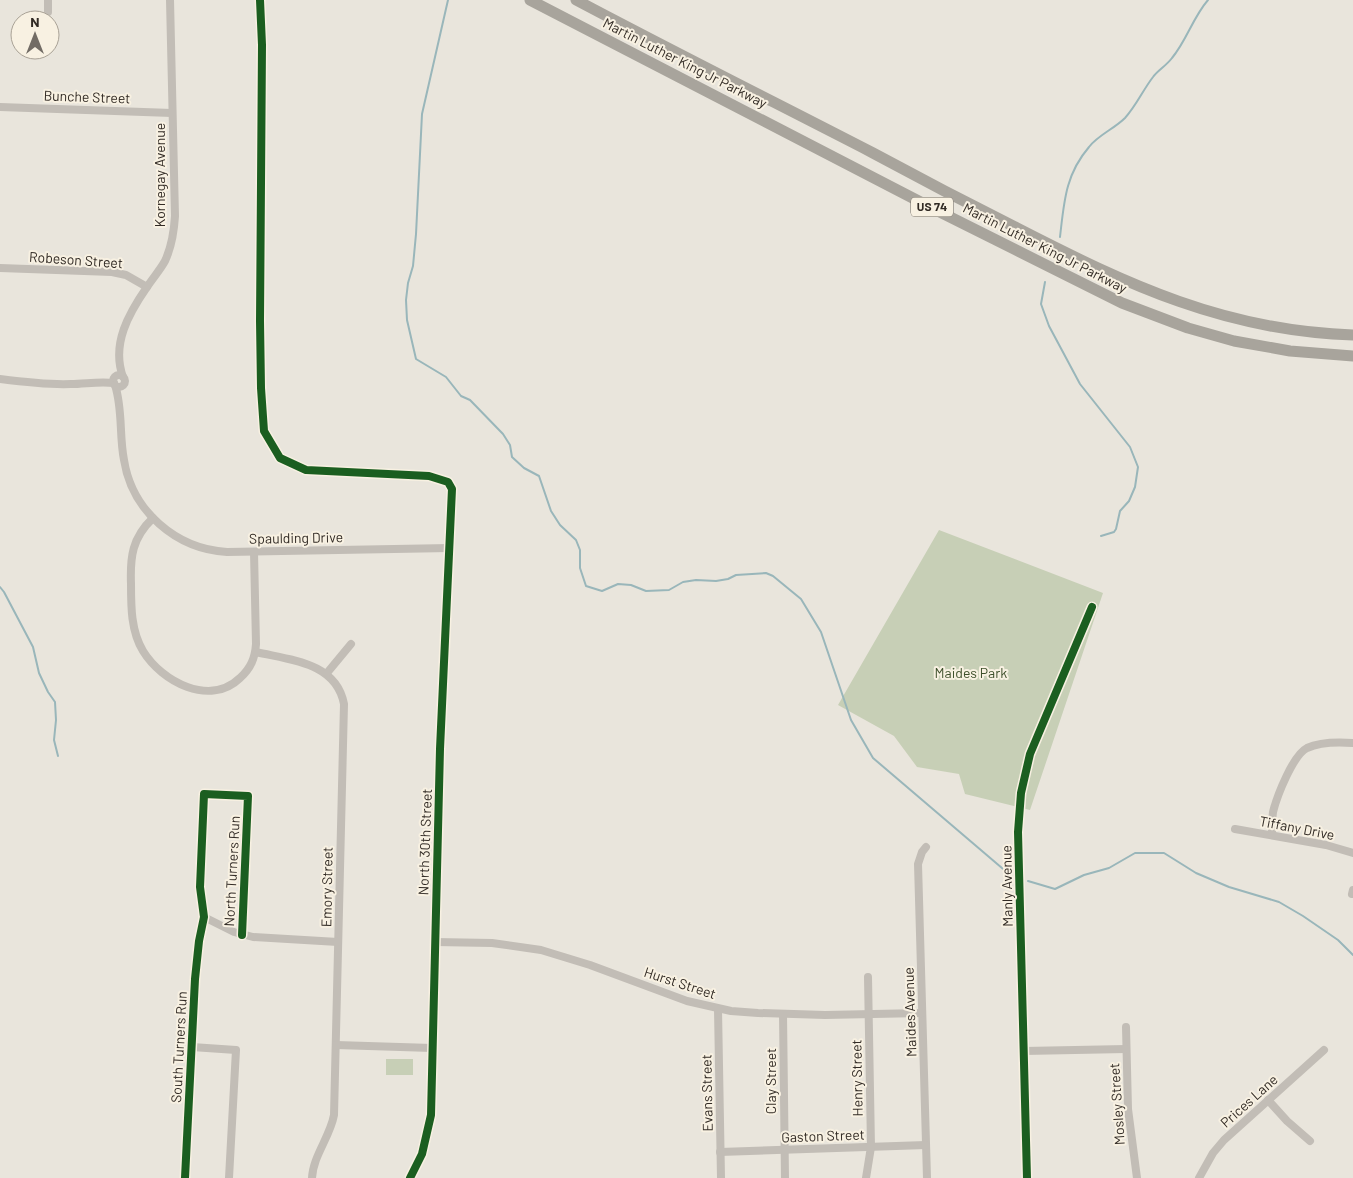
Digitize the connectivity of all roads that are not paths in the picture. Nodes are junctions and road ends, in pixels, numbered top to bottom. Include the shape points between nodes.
1 (170, 0) edge
2 (260, 0) edge
3 (530, 0) edge
4 (576, 0) edge
5 (0, 107) edge
6 (172, 113) junction
7 (0, 268) edge
8 (147, 287) junction
9 (1353, 335) edge
10 (1353, 356) edge
11 (0, 379) edge
12 (118, 380) junction
13 (152, 518) junction
14 (450, 548) junction
15 (254, 552) junction
16 (1092, 607) dead end
17 (352, 644) dead end
18 (256, 652) junction
19 (327, 673) junction
20 (1353, 743) edge
21 (1235, 828) dead end
22 (1272, 835) junction
23 (926, 847) dead end
24 (1353, 853) edge
25 (204, 917) junction
26 (242, 935) junction
27 (338, 942) junction
28 (435, 942) junction
29 (868, 977) dead end
30 (718, 1008) junction
31 (922, 1013) junction
32 (783, 1014) junction
33 (868, 1014) junction
34 (1126, 1027) dead end
35 (336, 1045) junction
36 (192, 1047) junction
37 (432, 1048) junction
38 (1126, 1049) junction
39 (1324, 1050) dead end
40 (1024, 1051) junction
41 (1268, 1100) junction
42 (1310, 1141) dead end
43 (926, 1145) junction
44 (871, 1147) junction
45 (784, 1150) junction
46 (720, 1152) junction
47 (186, 1178) edge
48 (230, 1178) edge
49 (312, 1178) edge
50 (410, 1178) edge
51 (721, 1178) edge
52 (785, 1178) edge
53 (866, 1178) edge
54 (927, 1178) edge
55 (1027, 1178) edge
56 (1137, 1178) edge
57 (1199, 1178) edge

1 - 6 street, Kornegay Avenue
2 - 14 street, North 30th Street via 260,388 264,431 280,458 306,470 428,476 448,482 452,489
3 - 10 highway, Martin Luther King Jr Parkway / US 74 via 1122,304 1180,326 1234,341 1290,351
4 - 9 highway, Martin Luther King Jr Parkway / US 74 via 1128,283 1232,318 1310,332
5 - 6 street, Bunche Street
6 - 8 street, Kornegay Avenue via 173,234 164,262
7 - 8 street, Robeson Street via 112,272 126,275
8 - 12 street, Kornegay Avenue via 125,326 119,348
11 - 12 street via 69,384
12 - 13 street, Kornegay Avenue via 123,460 136,497
13 - 15 street, Spaulding Drive via 171,533 200,547
13 - 18 street via 139,534 131,561 134,630 149,659 181,685 196,690 216,690 231,686 242,676
14 - 15 street, Spaulding Drive
14 - 28 street, North 30th Street
15 - 18 street
16 - 40 street, Manly Avenue via 1030,754 1021,793 1018,832
17 - 19 street
18 - 19 street via 307,664
19 - 27 street, Emory Street via 338,686 344,712
20 - 22 street via 1318,745 1298,754 1276,804
21 - 22 street, Tiffany Drive
22 - 24 street, Tiffany Drive
23 - 31 street, Maides Avenue via 918,864
25 - 26 street
25 - 26 street, North Turners Run via 200,887 204,794 248,796
25 - 36 street, South Turners Run via 196,966
26 - 27 street
27 - 35 street, Emory Street
28 - 30 street, Hurst Street via 492,943 541,950 687,1001
28 - 37 street, North 30th Street
29 - 33 street, Henry Street
30 - 32 street, Hurst Street
30 - 46 street, Evans Street
31 - 33 street, Hurst Street
31 - 43 street, Maides Avenue
32 - 33 street, Hurst Street
32 - 45 street, Clay Street
33 - 44 street, Henry Street
34 - 38 street, Mosley Street
35 - 37 street
35 - 49 street, Emory Street via 333,1119
36 - 47 street, South Turners Run
36 - 48 street, South Turners Run via 236,1050
37 - 50 street, North 30th Street via 429,1125 422,1154
38 - 40 street
38 - 56 street, Mosley Street via 1128,1109
39 - 41 street, Prices Lane
40 - 55 street, Manly Avenue
41 - 42 street
41 - 57 street, Prices Lane via 1217,1147
43 - 44 street, Gaston Street
43 - 54 street, Maides Avenue
44 - 45 street, Gaston Street
44 - 53 street, Henry Street
45 - 46 street, Gaston Street
45 - 52 street, Clay Street
46 - 51 street, Evans Street

